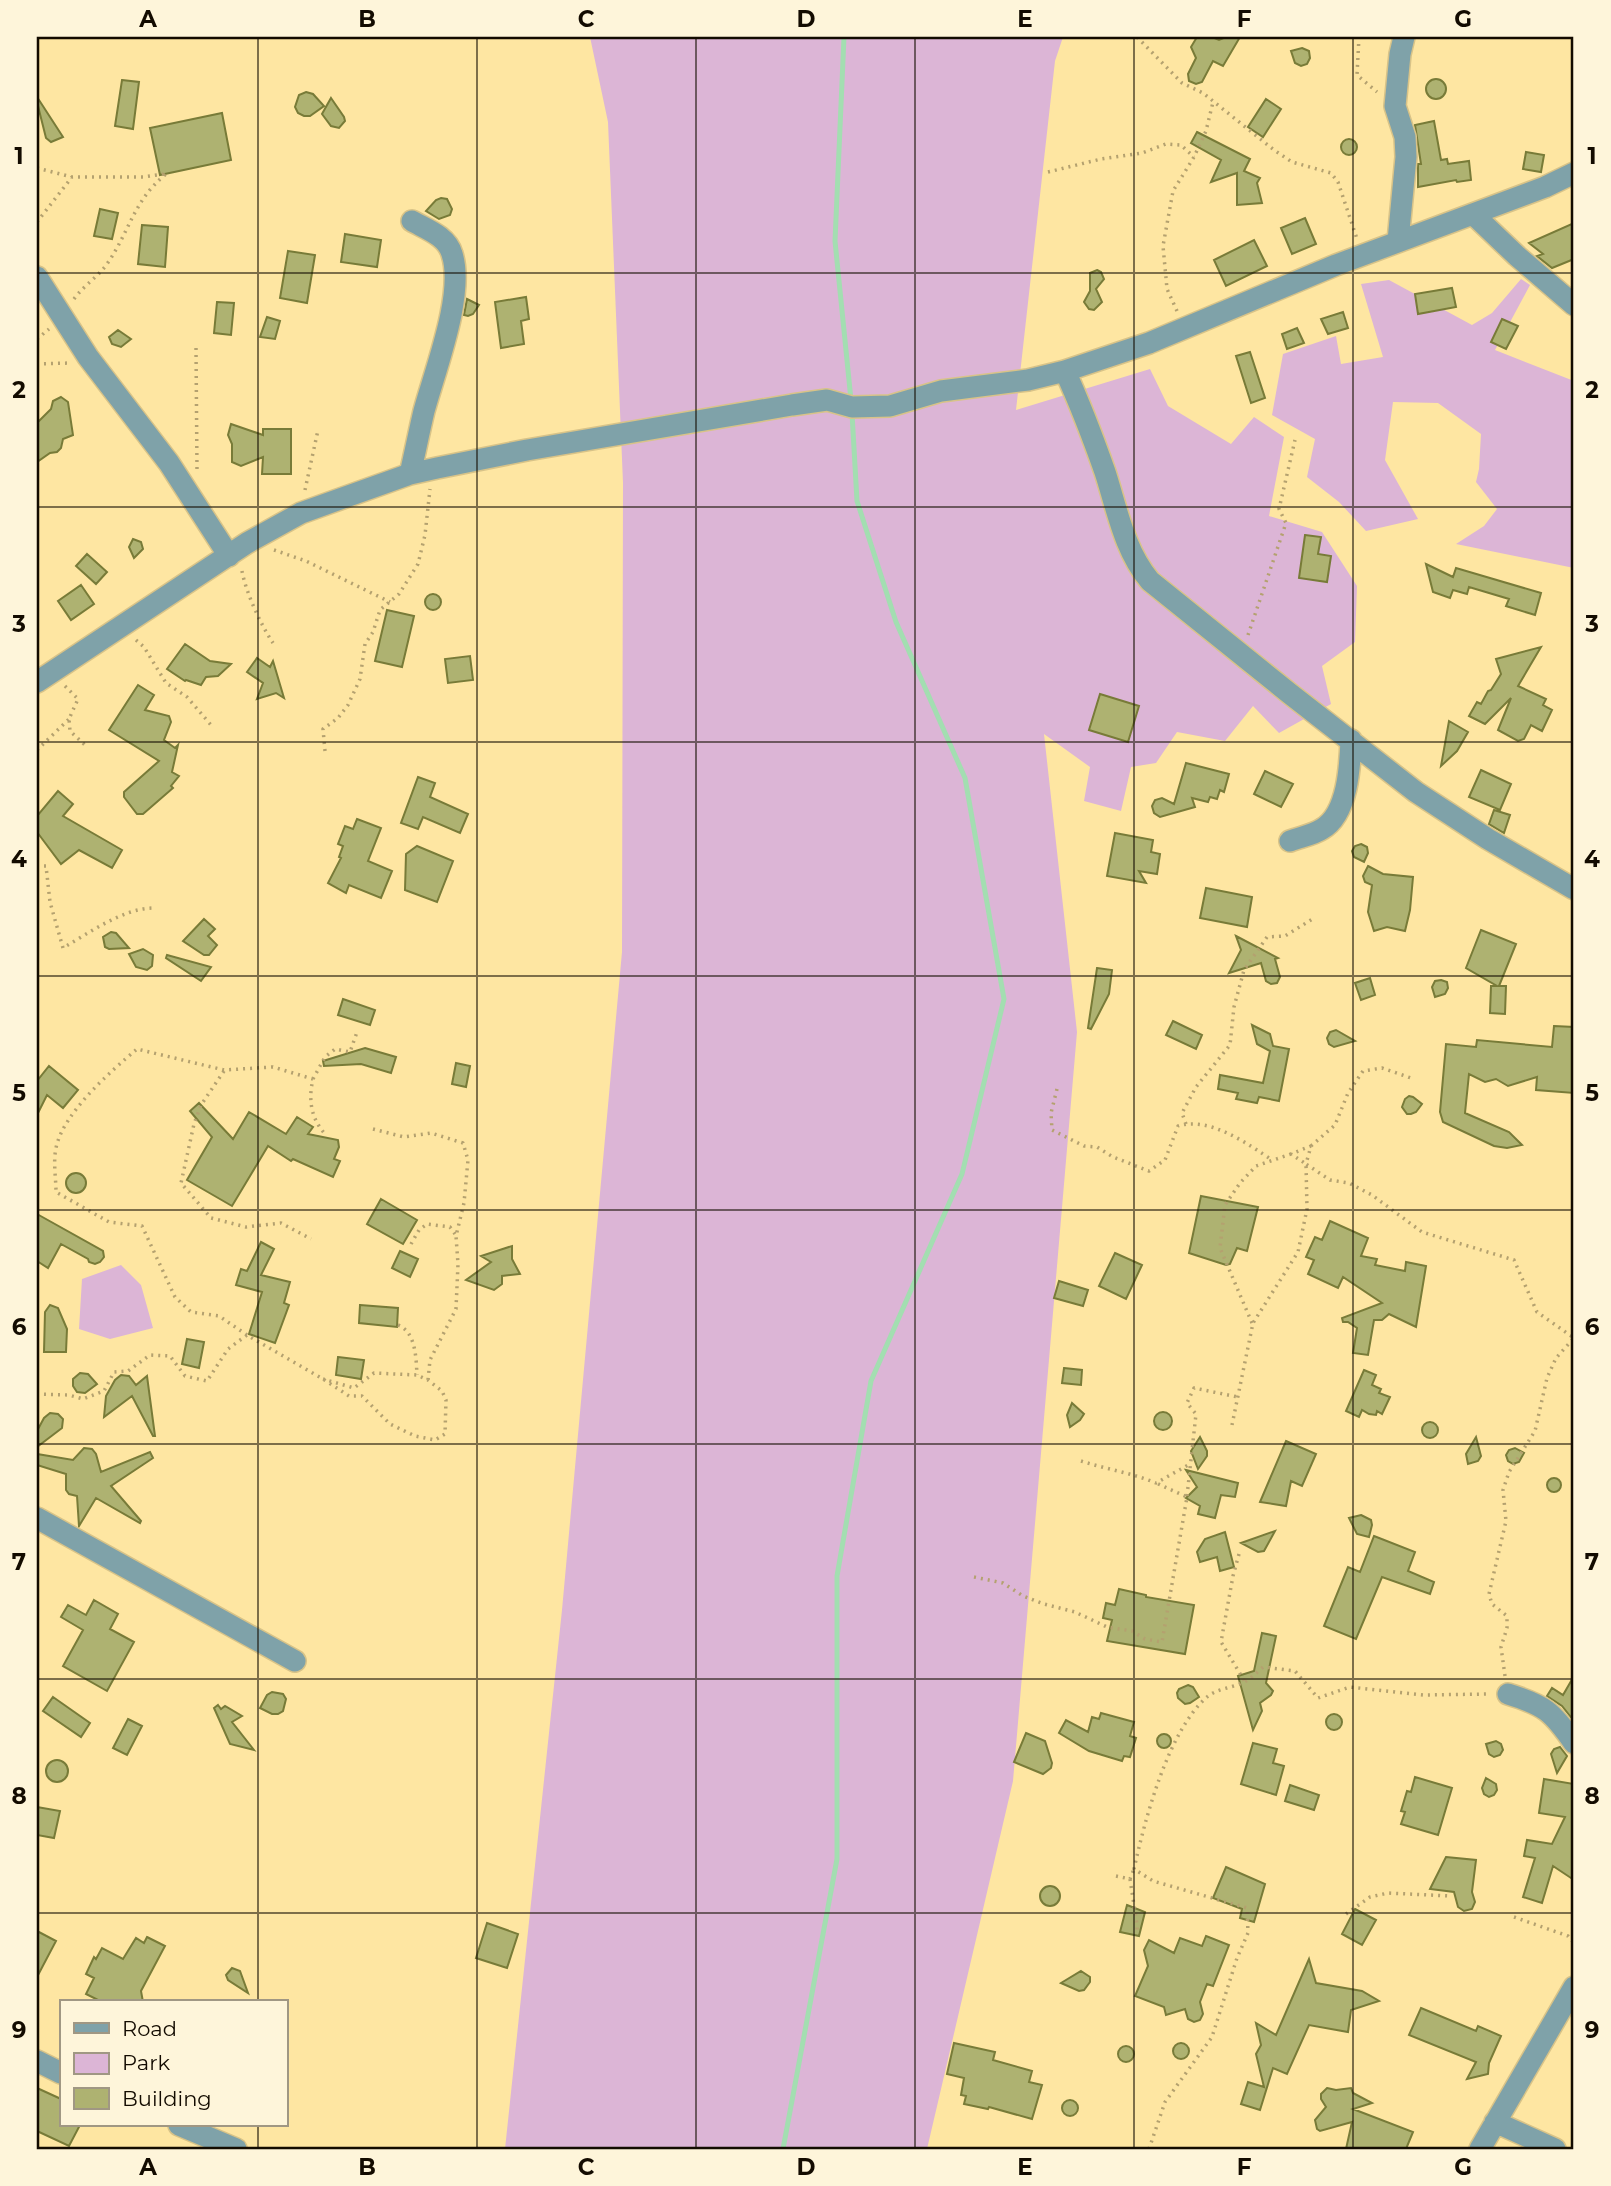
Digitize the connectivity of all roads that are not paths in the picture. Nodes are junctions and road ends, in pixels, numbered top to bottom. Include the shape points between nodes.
1 (1404, 37) edge
2 (1574, 173) edge
3 (1473, 214) junction
4 (412, 221) dead end
5 (1398, 241) junction
6 (37, 277) edge
7 (1574, 305) edge
8 (1065, 371) junction
9 (410, 474) junction
10 (229, 556) junction
11 (44, 677) edge
12 (1351, 740) junction
13 (1290, 841) dead end
14 (1574, 889) edge
15 (37, 1518) edge
16 (295, 1661) dead end
17 (1508, 1694) road end
18 (1574, 1743) edge
19 (1572, 1993) edge
20 (37, 2060) edge
21 (60, 2072) edge
22 (1495, 2122) junction
23 (180, 2126) edge
24 (236, 2149) edge
25 (1480, 2149) edge
26 (1555, 2149) edge

1 - 5 street via 1395,106 1406,157
2 - 3 street
3 - 5 street
3 - 7 street
4 - 9 street via 448,245 455,277 452,306
5 - 8 street via 1185,329
6 - 10 street
8 - 9 street via 941,391 890,406 852,407 827,400 792,405
8 - 12 street via 1119,521 1137,564 1150,581
9 - 10 street via 301,513
10 - 11 street
12 - 13 street via 1350,776 1334,819 1322,829
12 - 14 street via 1450,815
15 - 16 street
17 - 18 street via 1549,1711
19 - 22 street
20 - 21 street
22 - 25 street
22 - 26 street
23 - 24 street

